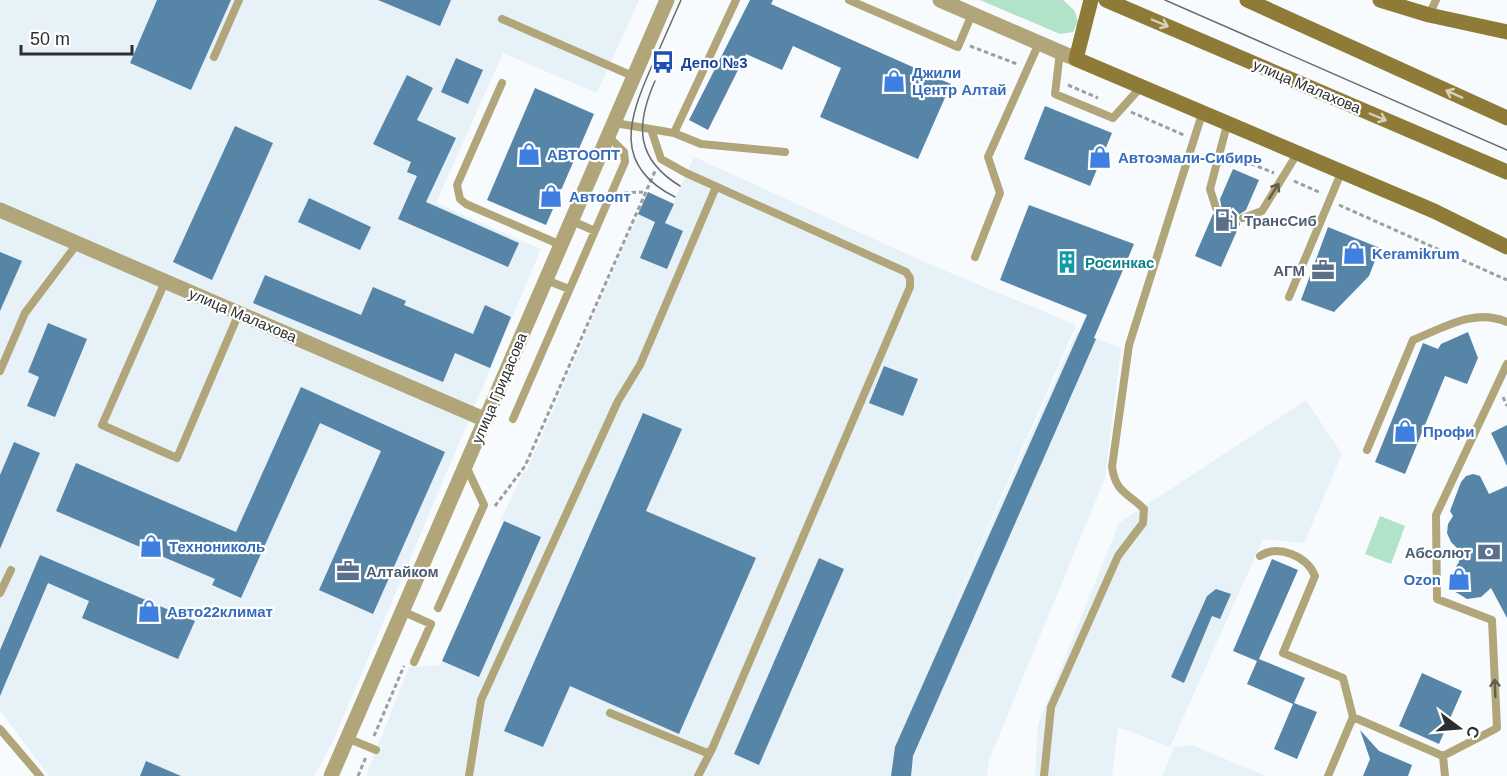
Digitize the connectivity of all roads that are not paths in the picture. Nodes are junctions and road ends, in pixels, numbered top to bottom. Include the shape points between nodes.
1 (239, 0) edge
2 (667, 0) edge
3 (736, 0) edge
4 (849, 0) edge
5 (940, 0) edge
6 (1091, 0) edge
7 (1106, 0) edge
8 (1246, 0) edge
9 (1380, 0) edge
10 (1436, 0) edge
11 (972, 14) junction
12 (1429, 15) junction
13 (502, 19) dead end
14 (1507, 32) edge
15 (1039, 43) junction
16 (1060, 52) junction
17 (214, 57) dead end
18 (1076, 59) junction
19 (635, 76) junction
20 (502, 83) dead end
21 (1140, 88) junction
22 (1202, 114) junction
23 (1507, 118) edge
24 (1227, 125) junction
25 (651, 129) junction
26 (612, 130) junction
27 (674, 133) junction
28 (785, 152) dead end
29 (1297, 154) junction
30 (1507, 172) edge
31 (1341, 173) junction
32 (716, 187) junction
33 (1216, 208) dead end
34 (0, 210) edge
35 (1243, 218) dead end
36 (572, 221) junction
37 (595, 231) junction
38 (78, 244) junction
39 (561, 245) junction
40 (1507, 247) edge
41 (975, 257) dead end
42 (546, 280) junction
43 (165, 282) junction
44 (569, 289) junction
45 (1289, 297) dead end
46 (239, 314) junction
47 (1507, 322) edge
48 (1506, 370) edge
49 (0, 371) edge
50 (513, 419) dead end
51 (486, 420) junction
52 (1367, 450) dead end
53 (466, 466) junction
54 (1260, 556) dead end
55 (10, 570) dead end
56 (0, 593) edge
57 (438, 608) dead end
58 (402, 611) junction
59 (414, 662) road end
60 (610, 714) dead end
61 (1353, 717) junction
62 (0, 729) edge
63 (347, 738) junction
64 (373, 748) road end
65 (712, 749) junction
66 (1443, 756) junction
67 (40, 776) edge
68 (331, 776) edge
69 (469, 776) edge
70 (698, 776) edge
71 (1044, 776) edge
72 (1328, 776) edge
73 (1445, 776) edge

1 - 17 lane
2 - 19 street, улица Гридасова
3 - 27 lane
4 - 11 lane via 958,47
5 - 11 street
6 - 18 main road
7 -> 30 main road, улица Малахова
23 -> 8 main road
9 - 12 main road
10 - 12 lane
11 - 15 street
12 - 14 main road
13 - 19 lane
15 - 16 street
15 - 41 lane via 988,158 1000,193
16 - 18 street
16 - 21 lane via 1055,94 1113,118
18 - 21 main road
19 - 26 street, улица Гридасова
20 - 39 lane via 457,192 466,204
21 - 22 main road
22 - 24 main road
22 - 71 lane via 1129,345 1112,467 1114,482 1144,509 1143,523 1118,556 1051,706
24 - 29 main road
24 - 33 lane via 1210,189
25 - 26 lane
25 - 27 lane
25 - 32 lane via 661,159
26 - 36 street, улица Гридасова
26 - 37 lane via 625,162
27 - 28 lane via 701,144
29 - 31 main road
35 -> 29 lane via 1262,211
31 - 40 main road via 1434,211
31 - 45 lane
32 - 65 lane via 906,272 910,287
32 - 69 lane via 640,365 618,401 481,700
34 - 38 street, улица Малахова
36 - 37 lane
36 - 39 street, улица Гридасова
37 - 44 lane
38 - 43 street, улица Малахова
38 - 49 lane via 25,313
39 - 42 street, улица Гридасова
42 - 44 lane
42 - 51 street, улица Гридасова
43 - 46 street, улица Малахова
43 - 46 lane via 102,425 177,458
44 - 50 lane
46 - 51 street, улица Малахова
47 - 52 lane via 1475,315 1413,340
66 -> 48 lane via 1497,728 1492,620 1437,599 1436,515
51 - 53 street, улица Гридасова
53 - 57 lane via 484,505
53 - 58 street, улица Гридасова
54 - 61 lane via 1278,550 1304,560 1311,568 1315,576 1283,653 1343,678
55 - 56 lane
58 - 59 lane via 431,624
58 - 63 street, улица Гридасова
60 - 65 lane via 689,747 707,753
61 - 66 lane
61 - 72 lane
62 - 67 lane
63 - 64 lane
63 - 68 street, улица Гридасова
65 - 70 lane
66 - 73 lane

